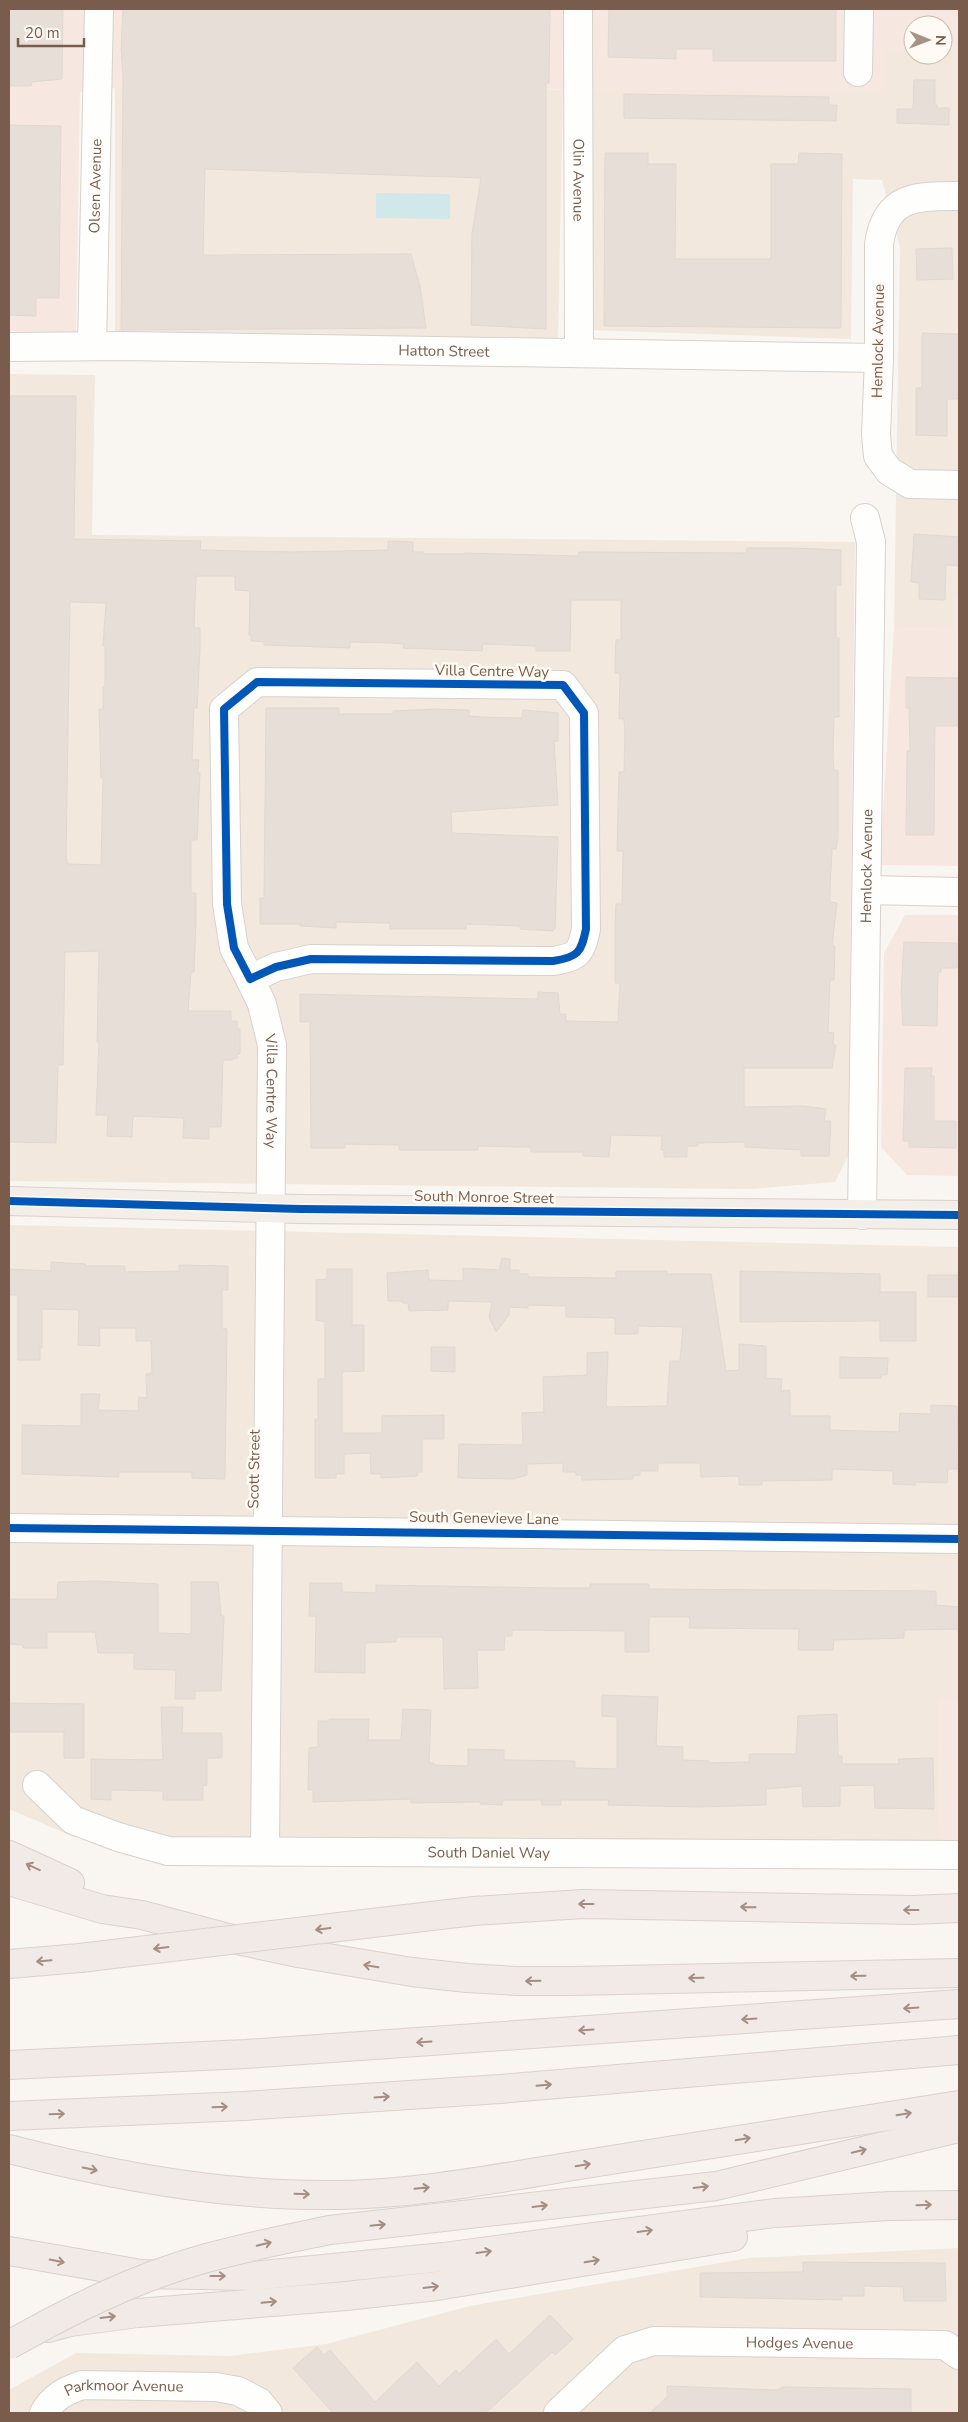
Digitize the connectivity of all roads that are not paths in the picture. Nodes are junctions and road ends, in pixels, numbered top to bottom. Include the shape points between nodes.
1 (578, 9) edge
2 (859, 9) edge
3 (99, 17) edge
4 (858, 72) dead end
5 (959, 196) edge
6 (92, 346) junction
7 (9, 347) edge
8 (579, 353) junction
9 (879, 358) junction
10 (959, 485) edge
11 (865, 518) dead end
12 (867, 890) junction
13 (959, 892) edge
14 (250, 979) junction
15 (9, 1201) edge
16 (272, 1208) junction
17 (862, 1215) junction
18 (959, 1215) edge
19 (9, 1528) edge
20 (268, 1530) junction
21 (959, 1539) edge
22 (37, 1786) dead end
23 (265, 1850) junction
24 (959, 1855) edge
25 (9, 1856) edge
26 (9, 1880) edge
27 (959, 1908) edge
28 (142, 1915) junction
29 (9, 1964) edge
30 (959, 1973) edge
31 (959, 2004) edge
32 (959, 2050) edge
33 (9, 2065) edge
34 (959, 2105) edge
35 (9, 2116) edge
36 (959, 2128) edge
37 (9, 2149) edge
38 (959, 2205) edge
39 (889, 2206) junction
40 (9, 2251) edge
41 (9, 2338) edge
42 (9, 2345) edge
43 (952, 2350) edge
44 (44, 2413) edge
45 (268, 2413) edge
46 (558, 2413) edge

1 - 8 street, Olin Avenue
2 - 4 street
3 - 6 street, Olsen Avenue
5 - 9 street, Hemlock Avenue via 907,200 891,211 882,226 879,244
6 - 7 street, Hatton Street
6 - 8 street, Hatton Street
8 - 9 street, Hatton Street
9 - 10 street, Hemlock Avenue via 878,456 889,471 910,484
11 - 12 street, Hemlock Avenue via 871,542
12 - 13 street
12 - 17 street, Hemlock Avenue
14 - 14 street, Villa Centre Way via 234,948 227,904 224,709 257,682 563,685 584,713 586,929 583,946 577,953 570,958 553,961 311,959 276,967
14 - 16 street, Villa Centre Way via 262,1004 272,1045
15 - 16 main road, South Monroe Street
16 - 17 main road, South Monroe Street
16 - 20 street, Scott Street
17 - 18 main road, South Monroe Street
19 - 20 street, South Genevieve Lane
20 - 21 street, South Genevieve Lane
20 - 23 street, Scott Street
22 - 23 street, South Daniel Way via 74,1820 118,1837 168,1851
23 - 24 street, South Daniel Way
28 -> 25 highway via 108,1897
26 - 28 highway via 102,1908
27 -> 29 highway, bridge via 583,1904 474,1911
30 -> 28 highway via 572,1981 467,1978 298,1953
31 -> 33 highway via 246,2054
35 -> 32 highway via 244,2106 500,2089
37 -> 34 highway via 96,2170 201,2187 268,2194 330,2195 521,2175
42 -> 36 highway, bridge via 62,2315 133,2283 202,2259 269,2242 330,2230 716,2186
39 -> 38 highway
40 -> 39 highway via 141,2274 254,2276 444,2258 775,2214
41 -> 39 highway via 70,2322 138,2313 437,2286 752,2234
43 - 46 street, Hodges Avenue via 654,2340 626,2350
44 - 45 street, Parkmoor Avenue via 64,2391 82,2385 216,2387 238,2391 259,2402

